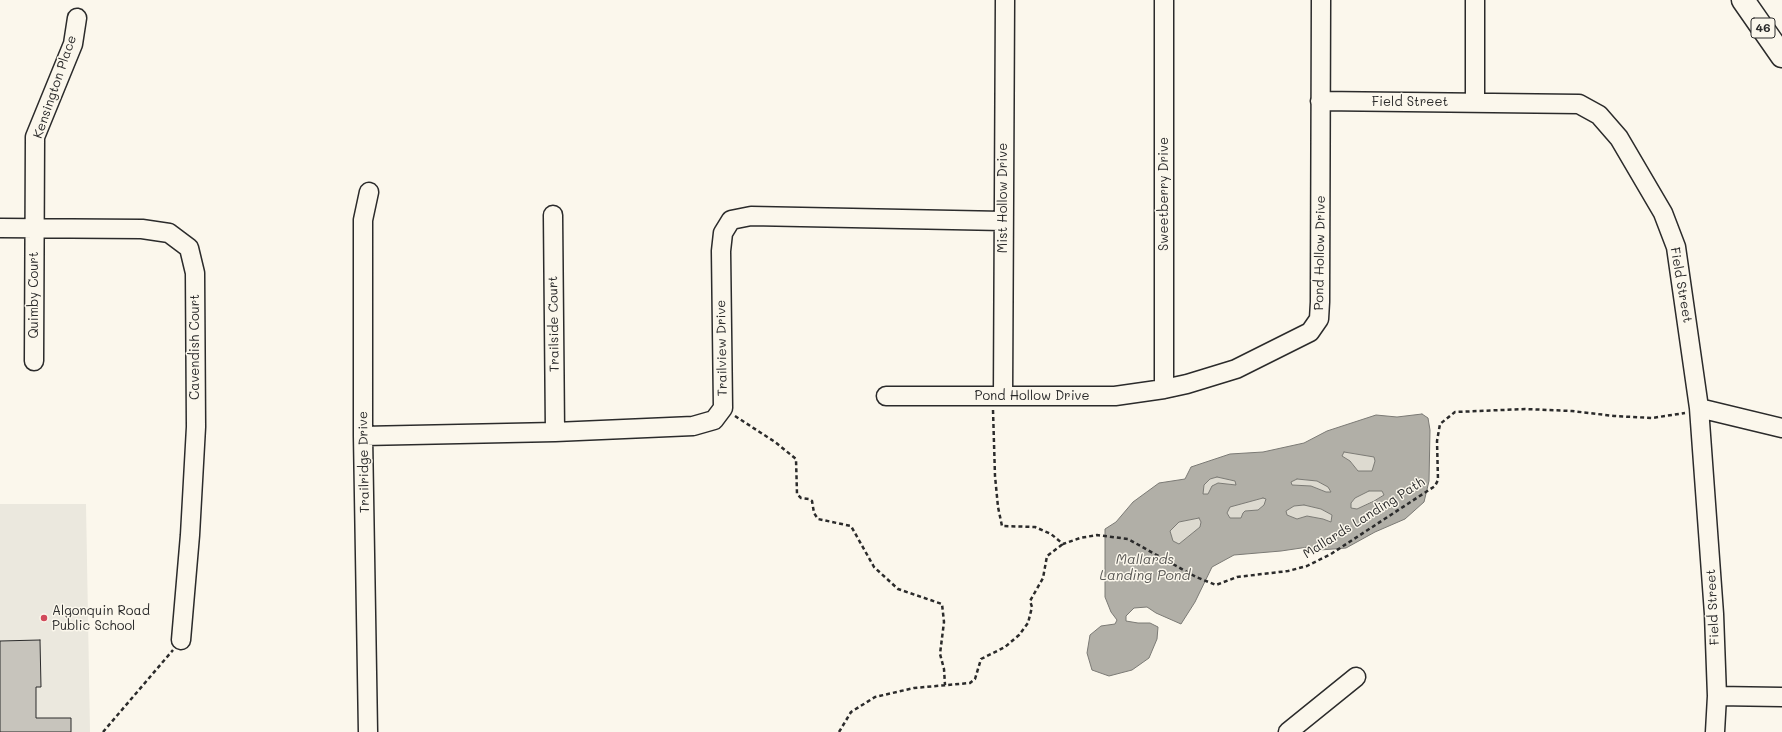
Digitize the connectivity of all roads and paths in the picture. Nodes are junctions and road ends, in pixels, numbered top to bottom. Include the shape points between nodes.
1 (1005, 0) edge
2 (1164, 0) edge
3 (1321, 0) edge
4 (1475, 0) edge
5 (1743, 0) edge
6 (77, 18) dead end
7 (1782, 56) edge
8 (1320, 101) junction
9 (1475, 102) junction
10 (369, 192) dead end
11 (553, 215) dead end
12 (1003, 221) junction
13 (0, 228) edge
14 (34, 228) junction
15 (34, 362) dead end
16 (1164, 389) junction
17 (886, 396) dead end
18 (998, 396) junction
19 (723, 408) junction
20 (1699, 408) junction
21 (1782, 428) edge
22 (555, 432) junction
23 (363, 436) junction
24 (1063, 544) junction
25 (181, 640) joint
26 (1356, 677) dead end
27 (945, 685) junction
28 (1717, 696) junction
29 (1782, 696) edge
30 (103, 732) edge
31 (368, 732) edge
32 (838, 732) edge
33 (1288, 732) edge
34 (1715, 732) edge

1 - 12 street, Mist Hollow Drive
2 - 16 street, Sweetberry Drive
3 - 8 street, Pond Hollow Drive
4 - 9 street
5 - 7 main road, 46
6 - 14 street, Kensington Place via 73,44 35,137
8 - 9 street, Field Street
8 - 16 street, Pond Hollow Drive via 1319,319 1310,332 1236,369
9 - 20 street, Field Street via 1578,104 1599,115 1619,138 1663,213 1676,247
10 - 23 street, Trailridge Drive via 363,220
11 - 22 street, Trailside Court
12 - 18 street, Mist Hollow Drive
12 - 19 street, Trailview Drive via 750,216 731,220 723,233 721,251
13 - 14 street, Cavendish Court
14 - 15 street, Quimby Court
14 - 25 street, Cavendish Court via 142,229 170,233 189,248 195,273 196,427
16 - 18 street, Pond Hollow Drive via 1116,396
17 - 18 street, Pond Hollow Drive
18 - 24 path via 995,476 1002,526 1035,527 1051,534
19 - 22 street, Trailview Drive via 714,420 693,426
19 - 27 path via 796,459 797,494 812,501 818,519 851,526 874,567 898,589 942,604 944,622 940,654
20 - 21 street
20 - 24 path, Mallards Landing Path via 1681,414 1652,418 1525,409 1455,412 1440,424 1437,441 1438,480 1435,486 1331,554 1307,566 1288,571 1237,577 1216,585 1196,577 1128,539 1097,535
20 - 28 street, Field Street via 1714,614
22 - 23 street, Trailview Drive
23 - 31 street, Trailridge Drive
24 - 27 path, Mallards Landing Path via 1047,556 1043,578 1030,601 1031,613 1028,623 1019,635 1005,648 981,659 975,679 970,683
25 - 30 path
26 - 33 street
27 - 32 path, Mallards Landing Path via 914,688 875,697 851,712
28 - 29 street
28 - 34 street, Field Street

